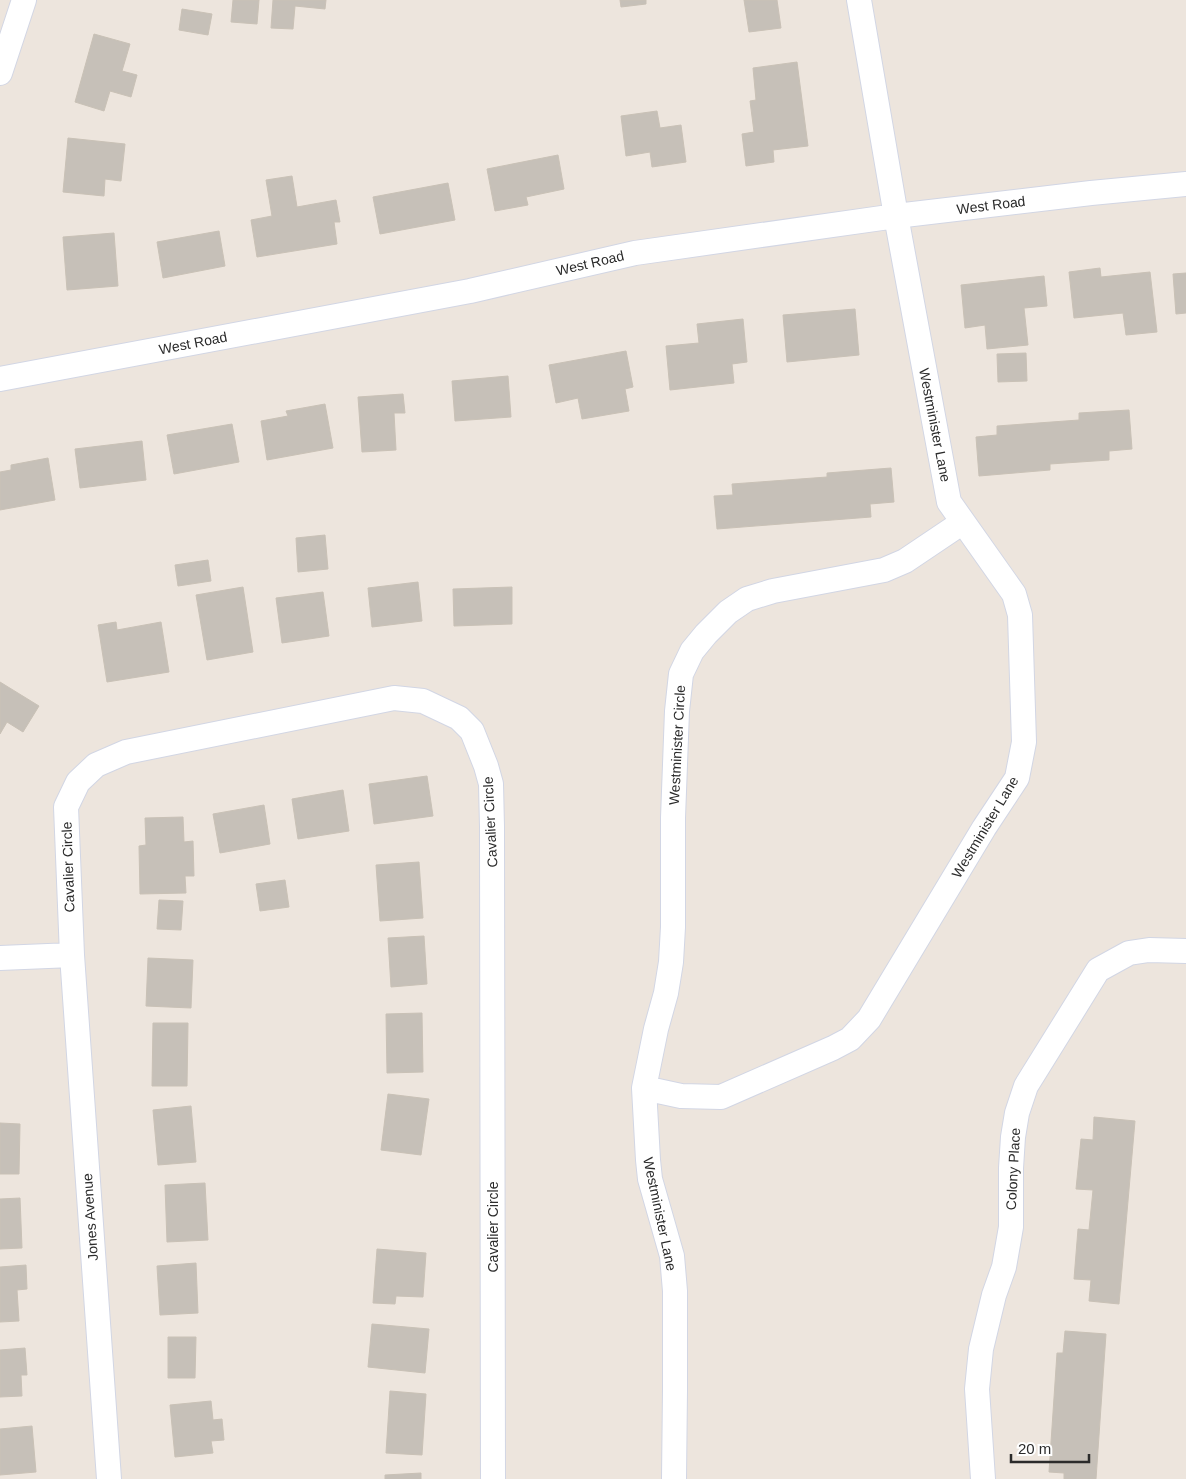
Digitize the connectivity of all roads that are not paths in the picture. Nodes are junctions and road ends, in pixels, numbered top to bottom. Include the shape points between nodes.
1 (24, 0) edge
2 (859, 0) edge
3 (0, 73) edge
4 (1186, 184) edge
5 (896, 216) junction
6 (0, 379) edge
7 (963, 522) junction
8 (1186, 951) edge
9 (72, 955) junction
10 (0, 958) edge
11 (644, 1088) junction
12 (109, 1479) edge
13 (493, 1479) edge
14 (674, 1479) edge
15 (983, 1479) edge

1 - 3 street
2 - 5 street, Westminister Lane
4 - 5 street, West Road
5 - 6 street, West Road via 635,253 470,291
5 - 7 street, Westminister Lane via 949,502
7 - 11 street, Westminister Circle via 884,570 747,599 728,612 692,651 681,674 678,711 672,818 671,962
7 - 11 street, Westminister Lane via 1014,594 1020,615 1024,742 1017,778 868,1019 850,1039 722,1097 682,1096
8 - 15 street, Colony Place via 1129,953 1098,970 1026,1086 1013,1137 1011,1227 1004,1267 981,1349 977,1389
9 - 10 street
9 - 12 street, Jones Avenue
9 - 13 street, Cavalier Circle via 66,807 78,782 96,765 126,752 394,698 423,701 459,718 472,731 491,784
11 - 14 street, Westminister Lane via 650,1179 672,1256

